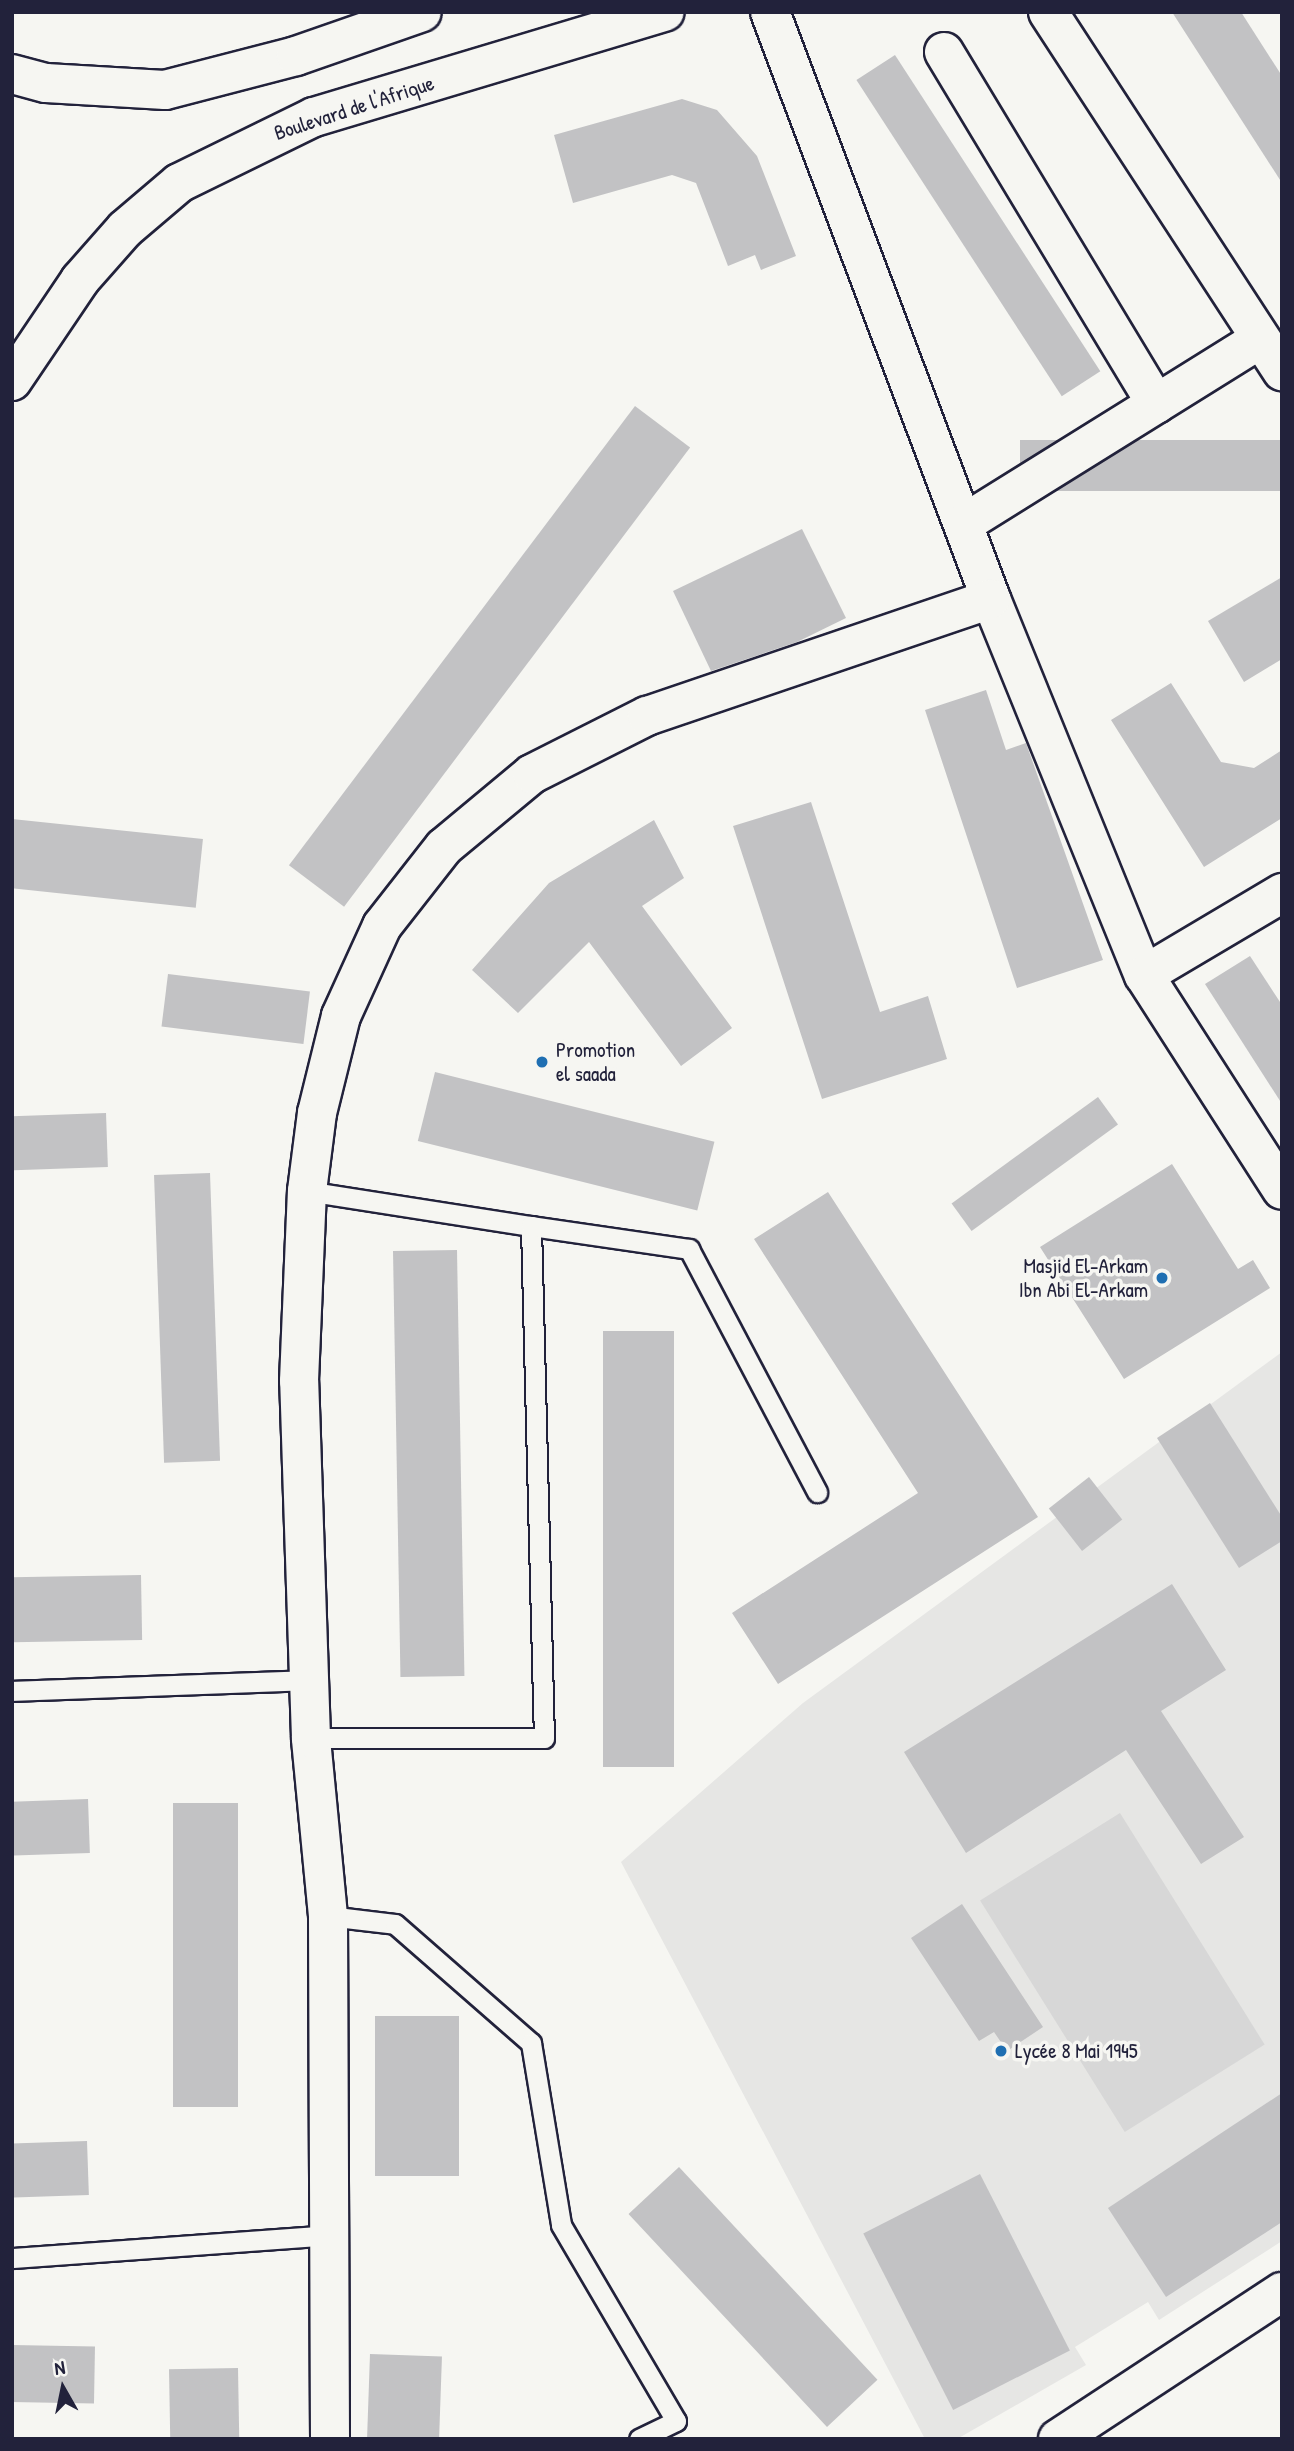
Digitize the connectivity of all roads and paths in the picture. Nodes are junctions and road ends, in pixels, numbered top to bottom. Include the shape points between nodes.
1 (422, 12) edge
2 (665, 12) edge
3 (770, 12) edge
4 (1048, 12) edge
5 (944, 52) dead end
6 (12, 74) edge
7 (1259, 340) junction
8 (1282, 371) edge
9 (12, 381) edge
10 (1156, 404) junction
11 (963, 524) junction
12 (991, 599) junction
13 (1282, 893) edge
14 (1144, 975) junction
15 (1282, 1190) edge
16 (307, 1191) junction
17 (531, 1226) junction
18 (817, 1492) dead end
19 (309, 1680) junction
20 (12, 1691) edge
21 (311, 1738) junction
22 (328, 1916) junction
23 (329, 2235) junction
24 (12, 2258) edge
25 (1282, 2292) edge
26 (1081, 2433) edge
27 (330, 2439) edge
28 (639, 2439) edge

1 - 6 street via 296,56 164,90 46,83
2 - 9 street, Boulevard de l'Afrique via 314,117 190,177 125,229 80,280
3 - 11 street
4 - 7 street
5 - 10 street
7 - 8 street
7 - 10 street
10 - 11 street
11 - 12 street
12 - 14 street
12 - 16 street via 647,716 532,774 444,847 382,926 341,1016 317,1113
13 - 14 street
14 - 15 street
16 - 17 lane
16 - 19 street via 299,1381
17 - 18 lane via 688,1249
17 - 21 lane via 544,1738
19 - 20 lane
19 - 21 street
21 - 22 street
22 - 23 street
22 - 28 lane via 395,1924 531,2043 561,2225 676,2421
23 - 24 lane
23 - 27 street
25 - 26 street

